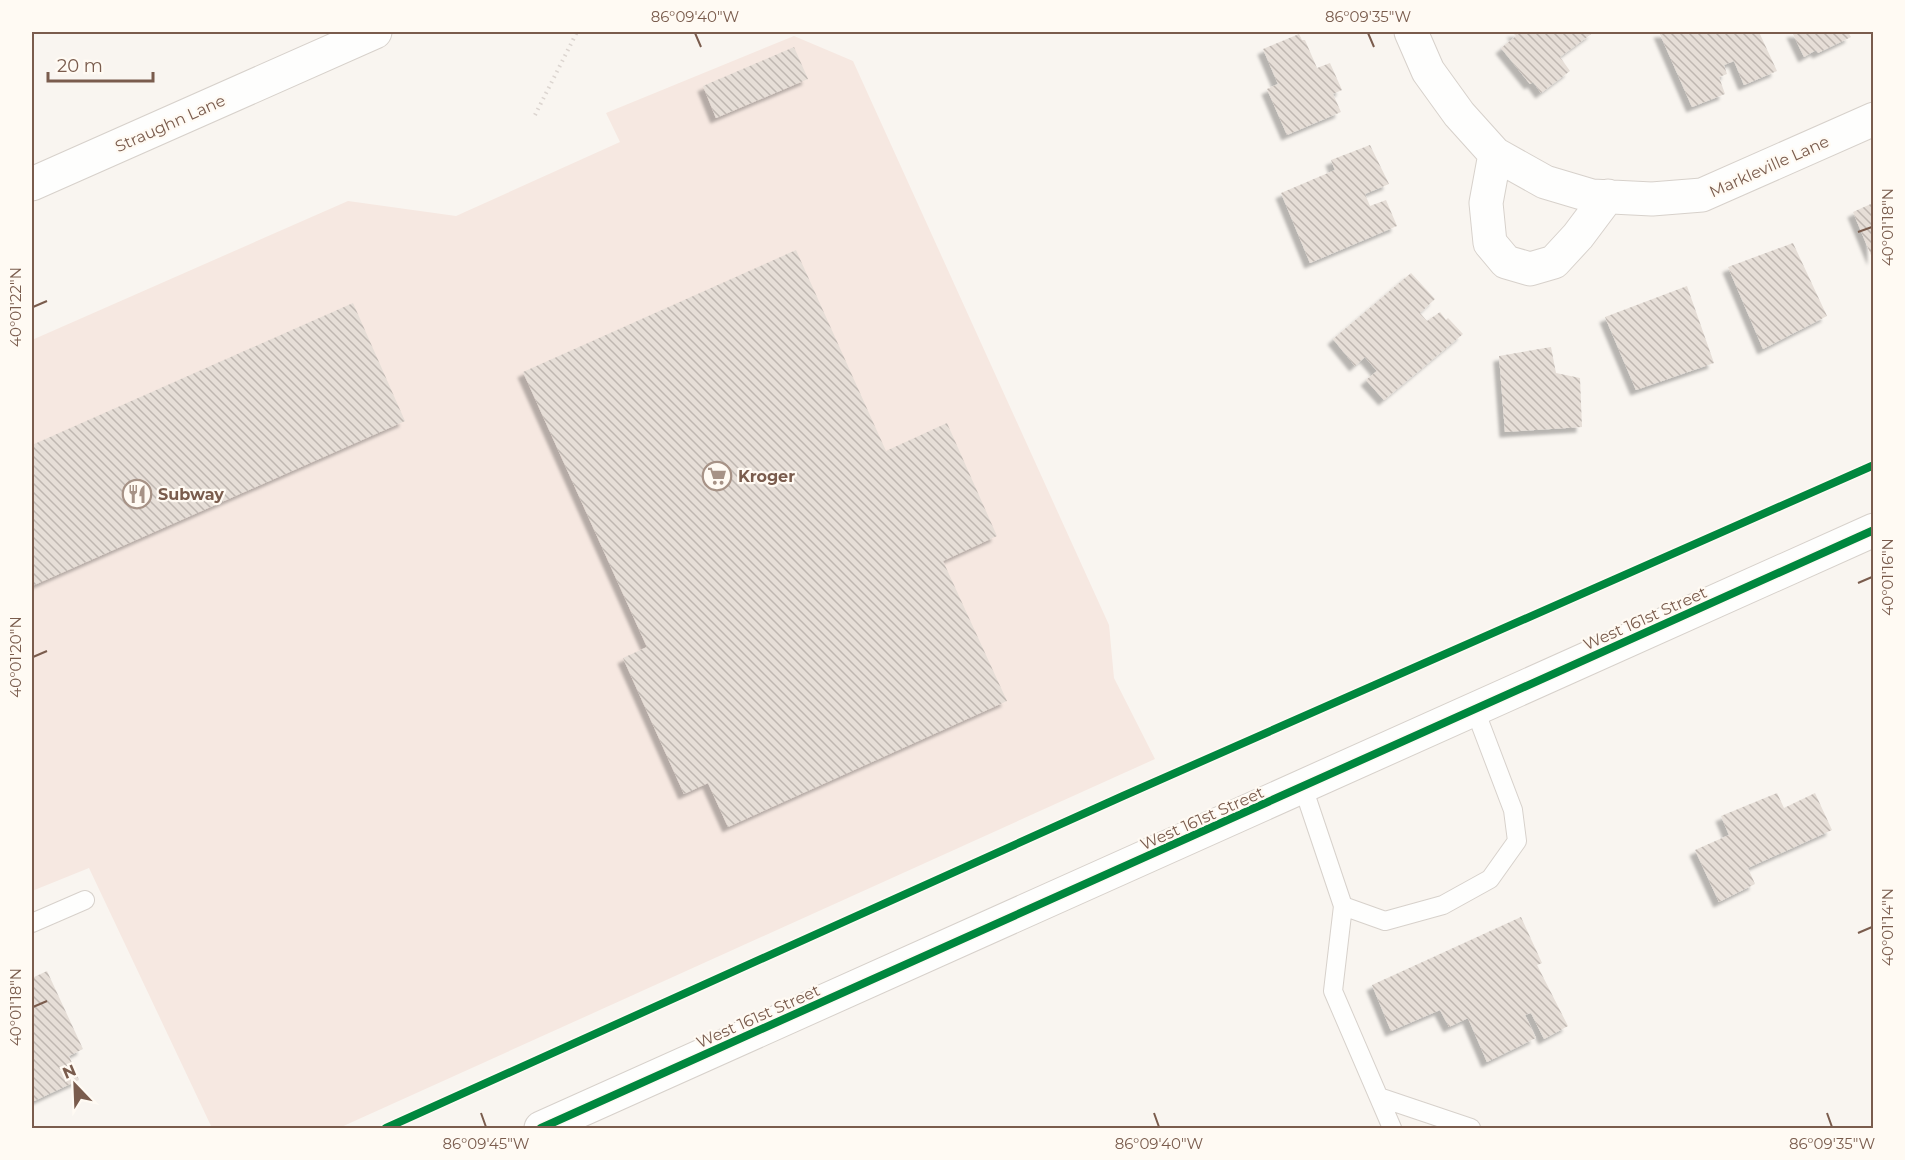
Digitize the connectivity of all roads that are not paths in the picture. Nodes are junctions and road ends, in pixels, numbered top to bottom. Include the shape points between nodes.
1 (375, 32) edge
2 (1411, 32) edge
3 (1874, 119) edge
4 (1495, 154) junction
5 (32, 184) edge
6 (1608, 196) junction
7 (1874, 530) edge
8 (1475, 710) junction
9 (1303, 788) junction
10 (85, 900) dead end
11 (1343, 906) junction
12 (32, 923) edge
13 (1379, 1097) junction
14 (540, 1128) edge
15 (1392, 1128) edge
16 (1471, 1128) edge

1 - 5 street, Straughn Lane
2 - 4 street, Markleville Lane via 1428,71
3 - 6 street, Markleville Lane via 1702,195 1652,199
4 - 6 street, Markleville Lane via 1545,182 1592,196
4 - 6 street via 1486,203 1490,243 1506,262 1530,269 1554,262
7 - 8 street, West 161st Street
8 - 9 street, West 161st Street
8 - 11 lane via 1514,810 1517,842 1490,879 1443,906 1385,921
9 - 11 lane
9 - 14 street, West 161st Street
10 - 12 lane
11 - 13 lane via 1333,991
13 - 15 lane
13 - 16 lane

